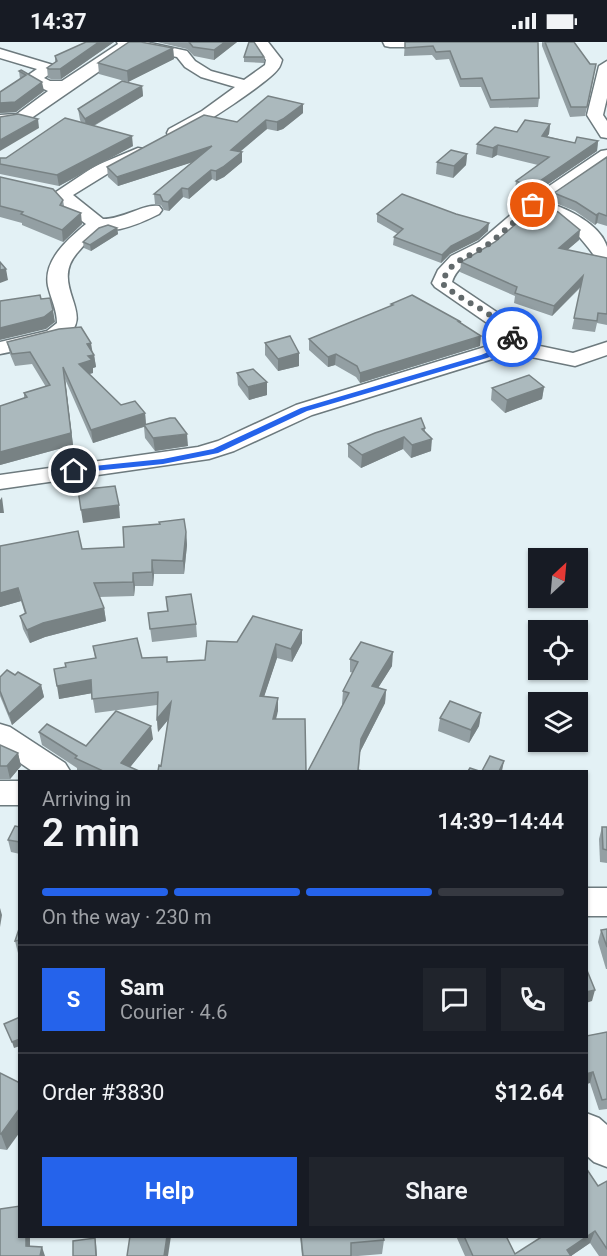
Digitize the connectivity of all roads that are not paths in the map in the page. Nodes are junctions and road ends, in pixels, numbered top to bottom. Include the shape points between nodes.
1 (260, 42) edge
2 (127, 43) edge
3 (390, 43) edge
4 (456, 43) edge
5 (18, 44) dead end
6 (0, 54) edge
7 (607, 66) edge
8 (248, 86) junction
9 (63, 88) junction
10 (0, 120) edge
11 (607, 133) edge
12 (607, 155) edge
13 (44, 190) edge
14 (62, 194) junction
15 (533, 205) junction
16 (153, 210) dead end
17 (98, 224) junction
18 (607, 260) edge
19 (510, 346) junction
20 (0, 348) edge
21 (607, 348) edge
22 (0, 482) edge
23 (0, 735) edge
24 (53, 770) edge
25 (0, 793) edge
26 (18, 793) edge
27 (588, 902) edge
28 (607, 902) edge
29 (588, 1132) edge
30 (607, 1149) edge

1 - 8 street via 275,63
2 - 8 street via 182,54 206,74
2 - 9 street
3 - 4 street
5 - 6 street
6 - 9 street via 48,68 32,78
7 - 11 street via 595,115
8 - 14 street via 208,114
9 - 10 street via 21,118
12 - 15 street
13 - 14 street
14 - 17 street
15 - 18 street via 557,210 582,226
15 - 19 street via 486,246 458,260 442,283 501,322 513,338
16 - 17 street via 131,222
17 - 20 street via 69,249 56,278 65,300 67,325 54,335
19 - 21 street via 575,360
19 - 22 street via 304,410 215,451
23 - 24 street
25 - 26 street
27 - 28 street
29 - 30 street

